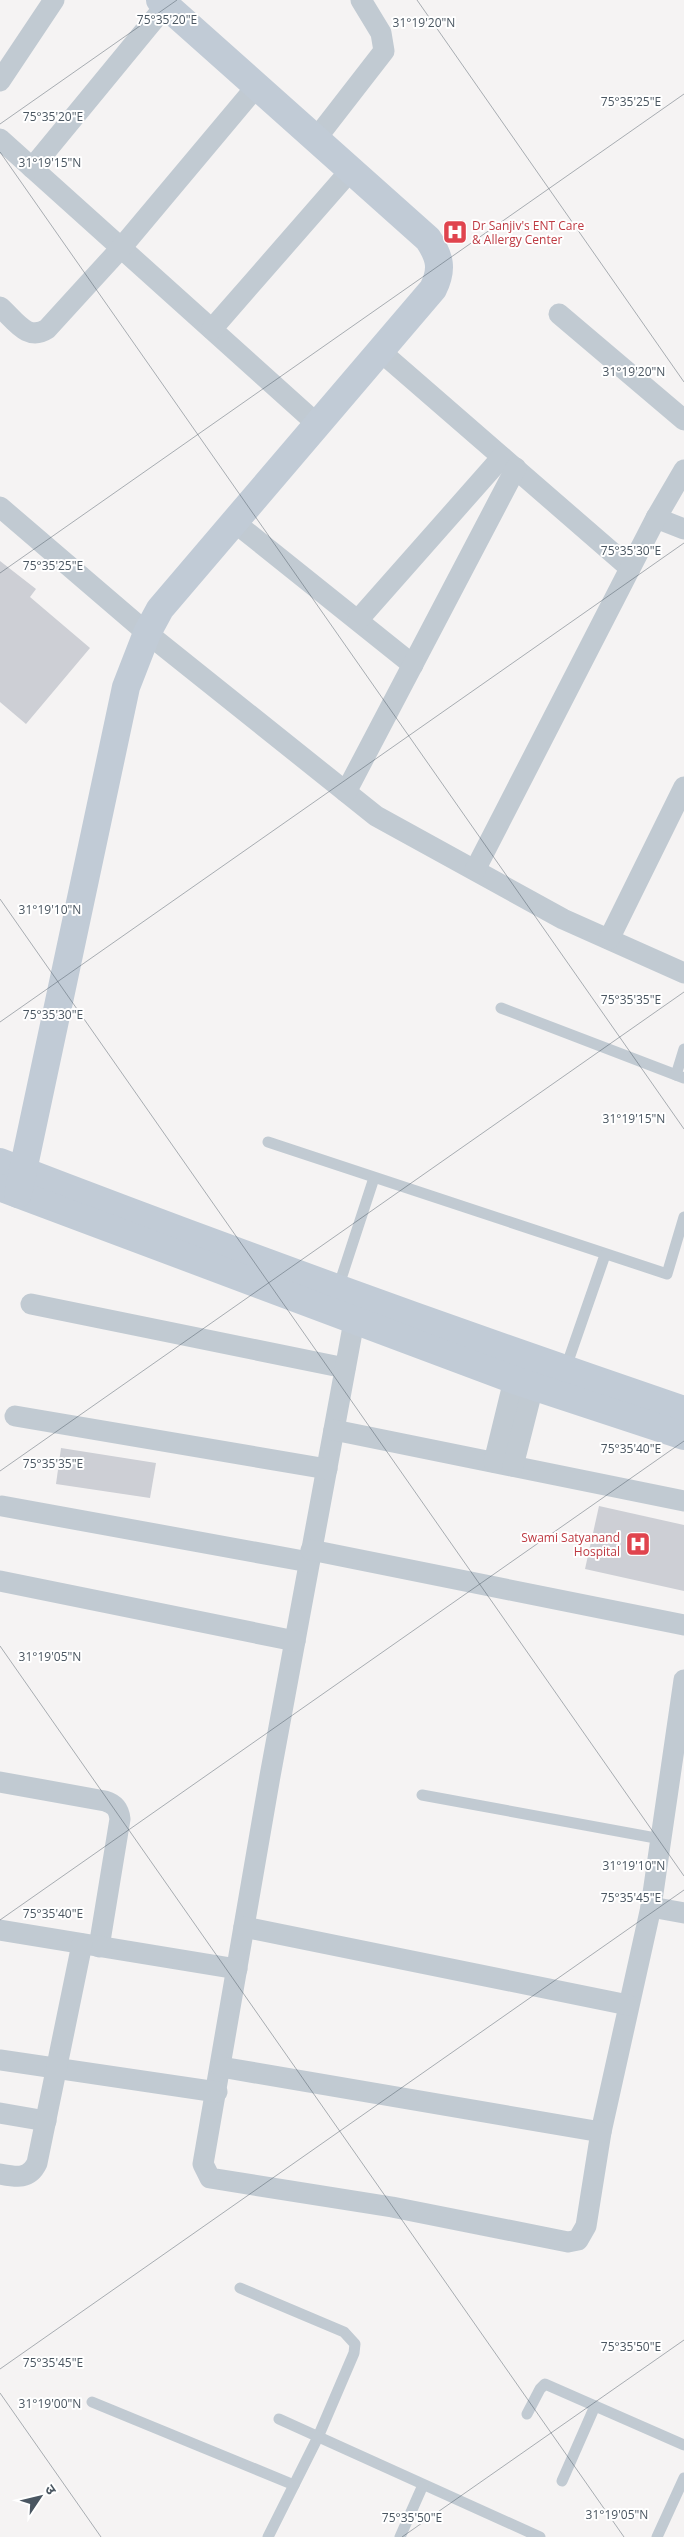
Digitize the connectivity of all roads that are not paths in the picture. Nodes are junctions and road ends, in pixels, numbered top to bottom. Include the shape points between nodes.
1 (54, 0) edge
2 (362, 0) edge
3 (163, 3) edge
4 (0, 81) edge
5 (256, 87) junction
6 (0, 139) edge
7 (316, 140) junction
8 (32, 168) junction
9 (350, 171) junction
10 (121, 248) junction
11 (0, 307) edge
12 (559, 314) dead end
13 (212, 329) junction
14 (380, 351) junction
15 (684, 420) edge
16 (317, 424) junction
17 (509, 463) junction
18 (684, 470) edge
19 (0, 507) edge
20 (656, 518) junction
21 (233, 521) junction
22 (684, 529) edge
23 (630, 568) junction
24 (358, 620) junction
25 (146, 633) junction
26 (413, 665) junction
27 (684, 787) edge
28 (346, 792) junction
29 (475, 870) junction
30 (609, 939) junction
31 (684, 973) edge
32 (501, 1008) dead end
33 (684, 1049) edge
34 (680, 1077) edge
35 (268, 1142) dead end
36 (10, 1178) edge
37 (374, 1178) junction
38 (684, 1217) edge
39 (605, 1255) junction
40 (350, 1301) junction
41 (31, 1304) dead end
42 (345, 1368) junction
43 (565, 1370) junction
44 (524, 1384) junction
45 (684, 1410) edge
46 (15, 1416) dead end
47 (334, 1430) junction
48 (684, 1436) edge
49 (504, 1464) junction
50 (327, 1469) junction
51 (684, 1501) edge
52 (2, 1506) dead end
53 (310, 1556) junction
54 (0, 1581) edge
55 (684, 1625) edge
56 (295, 1641) junction
57 (684, 1680) edge
58 (0, 1782) edge
59 (422, 1795) dead end
60 (661, 1839) junction
61 (651, 1907) junction
62 (684, 1913) edge
63 (244, 1927) junction
64 (0, 1930) edge
65 (91, 1945) junction
66 (237, 1969) junction
67 (628, 2005) junction
68 (0, 2060) edge
69 (221, 2067) junction
70 (57, 2069) junction
71 (217, 2092) junction
72 (0, 2113) edge
73 (46, 2121) junction
74 (601, 2132) junction
75 (0, 2174) edge
76 (240, 2288) dead end
77 (92, 2402) dead end
78 (595, 2406) junction
79 (527, 2414) dead end
80 (279, 2418) dead end
81 (318, 2437) junction
82 (684, 2445) edge
83 (684, 2478) edge
84 (562, 2481) dead end
85 (294, 2485) junction
86 (423, 2485) junction
87 (268, 2537) edge
88 (400, 2537) edge
89 (540, 2537) edge
90 (657, 2537) edge

1 - 4 street
2 - 7 street via 381,33 384,51
3 - 5 street
3 - 8 street
5 - 7 street
5 - 10 street
6 - 8 street
7 - 9 street
8 - 10 street
9 - 13 street
9 - 14 street via 428,239 438,255 440,269 432,289
10 - 11 street via 41,333 29,334
10 - 13 street
12 - 15 street
13 - 16 street
14 - 16 street
14 - 17 street
16 - 21 street
17 - 23 street
17 - 24 street
17 - 26 street
18 - 20 street
19 - 25 street
20 - 22 street
20 - 23 street
21 - 24 street
21 - 25 street via 160,609
23 - 29 street
24 - 26 street
25 - 28 street
25 - 36 street via 126,687
26 - 28 street
27 - 30 street
28 - 29 street via 376,816
29 - 30 street via 564,919
30 - 31 street
32 - 34 lane
33 - 34 lane
35 - 37 lane
36 - 40 street
36 - 40 street via 168,1227
37 - 39 lane
37 - 40 lane
38 - 39 lane via 667,1274
39 - 43 lane
40 - 42 street
40 - 43 street
40 - 44 street
41 - 42 street
42 - 47 street
43 - 45 street
44 - 48 street
44 - 49 street
46 - 50 street
47 - 49 street
47 - 50 street
49 - 51 street
50 - 53 street
52 - 53 street
53 - 55 street
53 - 56 street
54 - 56 street
56 - 63 street
57 - 60 street
58 - 65 street via 105,1801 113,1804 119,1812
59 - 60 lane
60 - 61 street
61 - 62 street
61 - 67 street
63 - 66 street
63 - 67 street
64 - 65 street
65 - 66 street
65 - 70 street
66 - 69 street
67 - 74 street
68 - 70 street
69 - 71 street
69 - 74 street
70 - 71 street
70 - 73 street
71 - 74 street via 203,2164 210,2178 392,2207 568,2242 578,2240 586,2226
72 - 73 street
73 - 75 street via 34,2170 16,2178
76 - 81 lane via 344,2332 355,2344
77 - 85 lane
78 - 79 lane via 545,2384
78 - 82 lane
78 - 84 lane
80 - 81 lane
81 - 85 lane
81 - 86 lane
83 - 90 lane
85 - 87 lane
86 - 88 lane
86 - 89 lane

